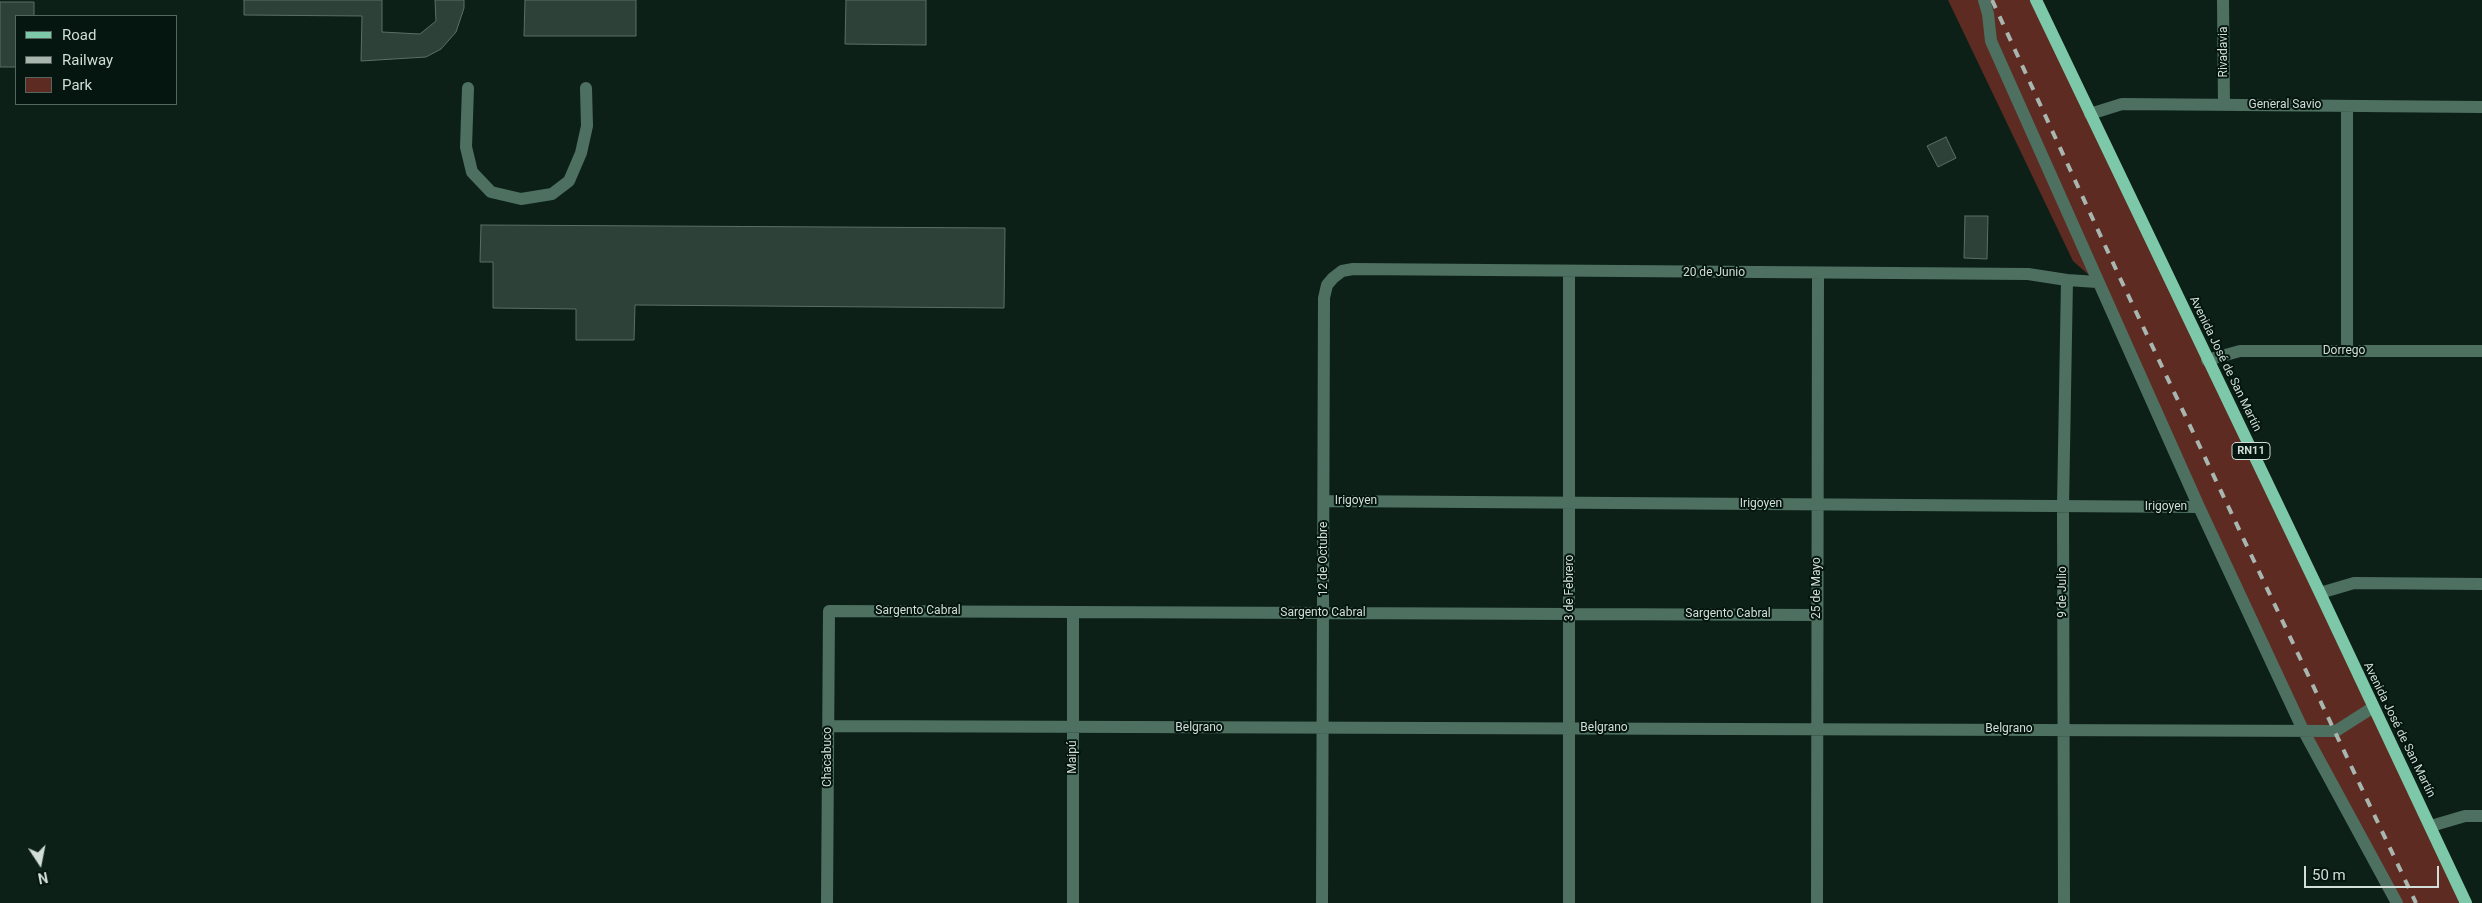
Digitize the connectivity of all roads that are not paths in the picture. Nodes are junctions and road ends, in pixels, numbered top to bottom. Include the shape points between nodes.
1 (1984, 0) edge
2 (2036, 0) edge
3 (2223, 0) edge
4 (468, 88) dead end
5 (586, 88) dead end
6 (2224, 105) junction
7 (2347, 106) junction
8 (2482, 107) edge
9 (2090, 114) junction
10 (1569, 272) junction
11 (1818, 273) junction
12 (1333, 278) joint
13 (2067, 280) junction
14 (2097, 282) junction
15 (2347, 351) junction
16 (2482, 352) edge
17 (2207, 360) junction
18 (1324, 501) junction
19 (1570, 503) junction
20 (1817, 505) junction
21 (2063, 506) junction
22 (2199, 507) junction
23 (2482, 584) edge
24 (2320, 593) junction
25 (829, 611) joint
26 (1073, 612) junction
27 (1324, 613) junction
28 (1570, 614) junction
29 (1817, 615) junction
30 (2372, 708) junction
31 (828, 726) junction
32 (1073, 728) junction
33 (1323, 728) junction
34 (1569, 728) junction
35 (1817, 729) junction
36 (2063, 729) junction
37 (2303, 730) junction
38 (2482, 816) edge
39 (2431, 826) junction
40 (828, 903) edge
41 (1073, 903) edge
42 (1322, 903) edge
43 (1569, 903) edge
44 (1818, 903) edge
45 (2064, 903) edge
46 (2397, 903) edge
47 (2466, 903) edge

1 - 14 street via 1991,42
2 - 9 main road, Avenida José de San Martín / RN11
3 - 6 street, Rivadavia
4 - 5 street via 466,147 472,172 491,192 521,199 552,194 569,181 581,153 587,126
6 - 7 street, General Savio
6 - 9 street, General Savio via 2122,104
7 - 8 street, General Savio
7 - 15 street
9 - 17 main road, Avenida José de San Martín / RN11
10 - 11 street, 20 de Junio
10 - 12 street, 20 de Junio via 1353,269 1342,271
10 - 19 street, 3 de Febrero
11 - 13 street, 20 de Junio via 2028,274
11 - 20 street, 25 de Mayo
12 - 18 street, 12 de Octubre via 1327,285 1324,298
13 - 14 street, 20 de Junio
13 - 21 street, 9 de Julio
14 - 22 street
15 - 16 street, Dorrego
15 - 17 street, Dorrego via 2240,350
17 - 24 main road, Avenida José de San Martín / RN11
18 - 19 street, Irigoyen
18 - 27 street, 12 de Octubre
19 - 20 street, Irigoyen
19 - 28 street, 3 de Febrero
20 - 21 street, Irigoyen
20 - 29 street, 25 de Mayo
21 - 22 street, Irigoyen
21 - 36 street, 9 de Julio
22 - 37 street
23 - 24 street via 2354,583
24 - 30 main road, Avenida José de San Martín / RN11
25 - 26 street, Sargento Cabral
25 - 31 street, Chacabuco
26 - 27 street, Sargento Cabral
26 - 32 street, Maipú
27 - 28 street, Sargento Cabral
27 - 33 street, 12 de Octubre
28 - 29 street, Sargento Cabral
28 - 34 street, 3 de Febrero
29 - 35 street, 25 de Mayo
30 - 37 street, Belgrano via 2336,731
30 - 39 main road, Avenida José de San Martín / RN11
31 - 32 street, Belgrano
31 - 40 street, Chacabuco
32 - 33 street, Belgrano
32 - 41 street, Maipú
33 - 34 street, Belgrano
33 - 42 street, 12 de Octubre
34 - 35 street, Belgrano
34 - 43 street, 3 de Febrero
35 - 36 street, Belgrano
35 - 44 street, 25 de Mayo
36 - 37 street, Belgrano
36 - 45 street, 9 de Julio
37 - 46 street
38 - 39 street via 2465,816
39 - 47 main road, Avenida José de San Martín / RN11

